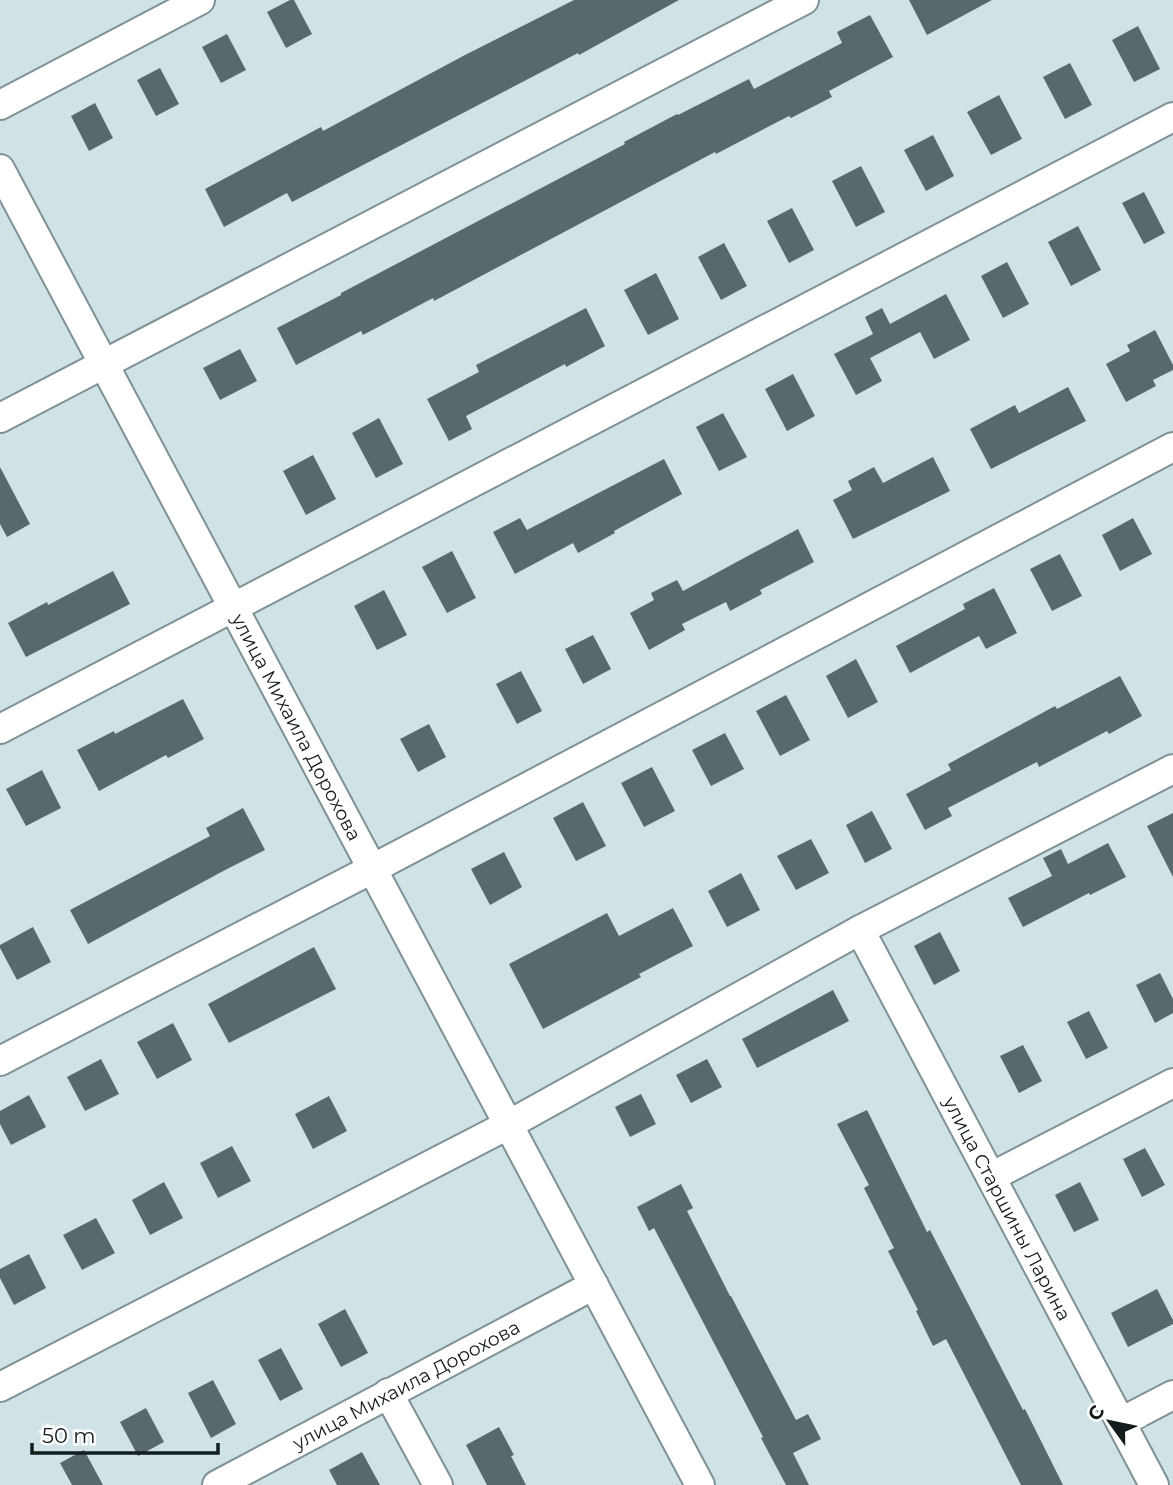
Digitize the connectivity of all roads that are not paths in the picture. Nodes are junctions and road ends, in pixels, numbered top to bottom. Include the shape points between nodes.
1 (200, 0) edge
2 (804, 0) edge
3 (0, 105) edge
4 (1173, 117) edge
5 (0, 169) edge
6 (103, 364) junction
7 (0, 418) edge
8 (1173, 447) edge
9 (233, 606) junction
10 (0, 729) edge
11 (1173, 769) edge
12 (372, 869) junction
13 (860, 930) junction
14 (0, 1061) edge
15 (1173, 1083) edge
16 (508, 1125) junction
17 (991, 1177) junction
18 (594, 1285) junction
19 (0, 1387) edge
20 (388, 1393) junction
21 (1173, 1395) edge
22 (1121, 1422) junction
23 (218, 1485) edge
24 (438, 1485) edge
25 (700, 1485) edge
26 (1154, 1485) edge

1 - 3 street
2 - 6 street
4 - 9 street
5 - 6 street, улица Михаила Дорохова
6 - 7 street
6 - 9 street, улица Михаила Дорохова
8 - 12 street
9 - 10 street
9 - 12 street, улица Михаила Дорохова
11 - 13 street
12 - 14 street
12 - 16 street, улица Михаила Дорохова
13 - 16 street
13 - 17 street, улица Старшины Ларина
15 - 17 street
16 - 18 street, улица Михаила Дорохова
16 - 19 street
17 - 22 street, улица Старшины Ларина
18 - 20 street, улица Михаила Дорохова
18 - 25 street, улица Михаила Дорохова
20 - 23 street, улица Михаила Дорохова
20 - 24 street
21 - 22 street
22 - 26 street, улица Старшины Ларина

